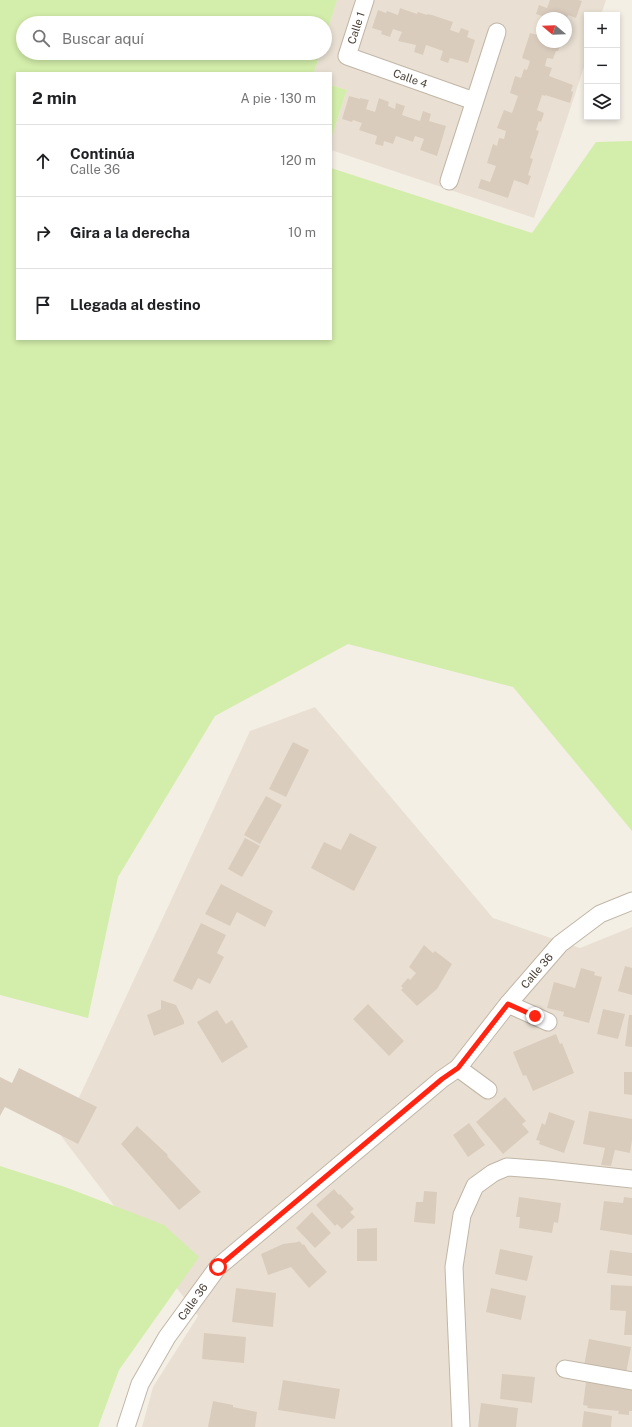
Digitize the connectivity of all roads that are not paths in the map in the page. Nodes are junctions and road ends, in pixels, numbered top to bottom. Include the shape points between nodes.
1 (365, 0) edge
2 (497, 32) dead end
3 (347, 56) joint
4 (474, 101) junction
5 (449, 181) dead end
6 (632, 902) edge
7 (508, 1004) junction
8 (548, 1022) dead end
9 (458, 1068) junction
10 (488, 1090) dead end
11 (632, 1179) edge
12 (565, 1369) dead end
13 (632, 1381) edge
14 (126, 1427) edge
15 (461, 1427) edge

1 - 3 street, Calle 1
2 - 4 street
3 - 4 street, Calle 4
4 - 5 street
6 - 7 street, Calle 36 via 600,914 560,944
7 - 8 street
7 - 9 street, Calle 36
9 - 10 street
9 - 14 street, Calle 36 via 218,1267 163,1344 140,1384
11 - 15 street via 507,1167 493,1173 476,1186 462,1215 454,1267
12 - 13 street

